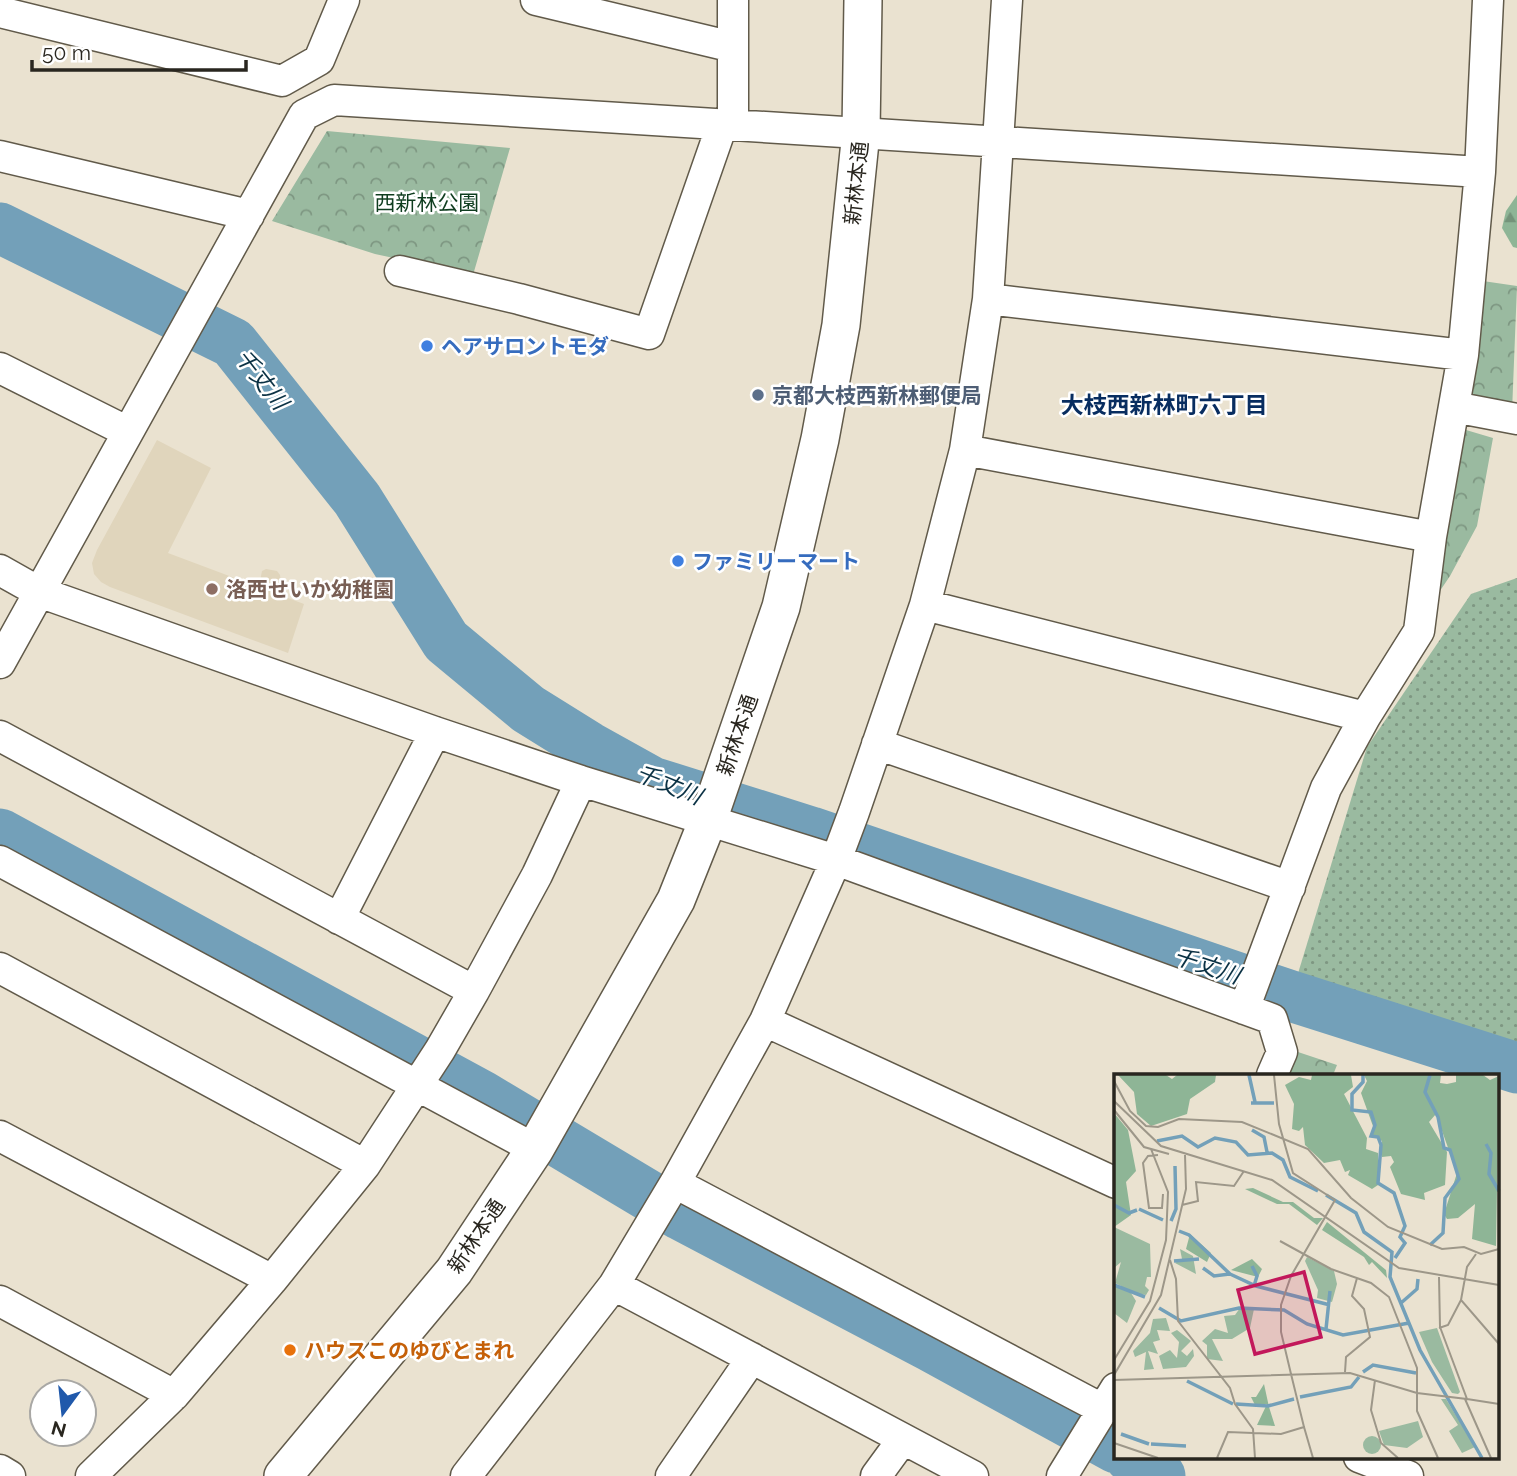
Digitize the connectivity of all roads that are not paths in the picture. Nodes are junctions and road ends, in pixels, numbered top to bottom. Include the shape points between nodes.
1 (344, 0) edge
2 (536, 0) edge
3 (733, 0) edge
4 (863, 0) edge
5 (1007, 0) edge
6 (1488, 0) edge
7 (0, 12) edge
8 (733, 47) junction
9 (727, 125) junction
10 (861, 132) junction
11 (998, 141) junction
12 (0, 156) edge
13 (1480, 172) junction
14 (249, 215) junction
15 (400, 271) dead end
16 (988, 299) junction
17 (1463, 355) junction
18 (0, 368) edge
19 (1454, 407) junction
20 (1517, 419) edge
21 (128, 432) junction
22 (965, 450) junction
23 (1431, 537) junction
24 (0, 570) edge
25 (39, 592) junction
26 (925, 605) junction
27 (0, 663) edge
28 (1365, 717) junction
29 (435, 732) junction
30 (0, 736) edge
31 (877, 744) junction
32 (580, 781) junction
33 (708, 820) junction
34 (0, 860) edge
35 (836, 860) junction
36 (1290, 887) junction
37 (339, 919) junction
38 (0, 968) edge
39 (474, 992) junction
40 (1244, 1009) junction
41 (765, 1021) junction
42 (1272, 1074) edge
43 (416, 1085) junction
44 (0, 1136) edge
45 (535, 1149) junction
46 (365, 1165) junction
47 (1114, 1182) edge
48 (675, 1183) junction
49 (272, 1280) junction
50 (614, 1285) junction
51 (0, 1301) edge
52 (752, 1358) junction
53 (174, 1395) junction
54 (1110, 1399) edge
55 (903, 1439) junction
56 (1362, 1458) edge
57 (0, 1470) edge
58 (10, 1476) edge
59 (91, 1476) edge
60 (283, 1476) edge
61 (466, 1476) edge
62 (671, 1476) edge
63 (876, 1476) edge
64 (973, 1476) edge
65 (1062, 1476) edge
66 (1408, 1476) edge

1 - 7 street via 319,60 282,81
2 - 8 street
3 - 8 street
4 - 10 street, 新林本通
5 - 11 street
6 - 13 street
8 - 9 street
9 - 10 street
9 - 14 street via 334,100 304,115
9 - 15 street via 649,334
10 - 11 street
10 - 33 street, 新林本通 via 841,325 820,439 781,607
11 - 13 street
11 - 16 street
12 - 14 street
13 - 17 street
14 - 21 street
16 - 17 street
16 - 22 street
17 - 19 street
18 - 21 street
19 - 20 street
19 - 23 street
21 - 25 street
22 - 23 street
22 - 26 street
23 - 28 street via 1419,631
24 - 25 street
25 - 27 street
25 - 29 street
26 - 28 street
26 - 31 street
28 - 36 street via 1326,788
29 - 32 street
29 - 37 street
30 - 37 street
31 - 35 street
31 - 36 street
32 - 33 street
32 - 39 street via 537,875
33 - 35 street
33 - 45 street, 新林本通 via 676,900
34 - 43 street
35 - 40 street
35 - 41 street
36 - 40 street
37 - 39 street
38 - 46 street
39 - 43 street
40 - 42 street via 1272,1018 1282,1052
41 - 47 street
41 - 48 street
43 - 45 street
43 - 46 street
44 - 49 street
45 - 60 street, 新林本通 via 454,1271
46 - 49 street
48 - 50 street
48 - 54 street
49 - 53 street
50 - 52 street
50 - 61 street
51 - 53 street
52 - 55 street
52 - 62 street
53 - 59 street
54 - 65 street
55 - 63 street
55 - 64 street
56 - 66 street
57 - 58 street

